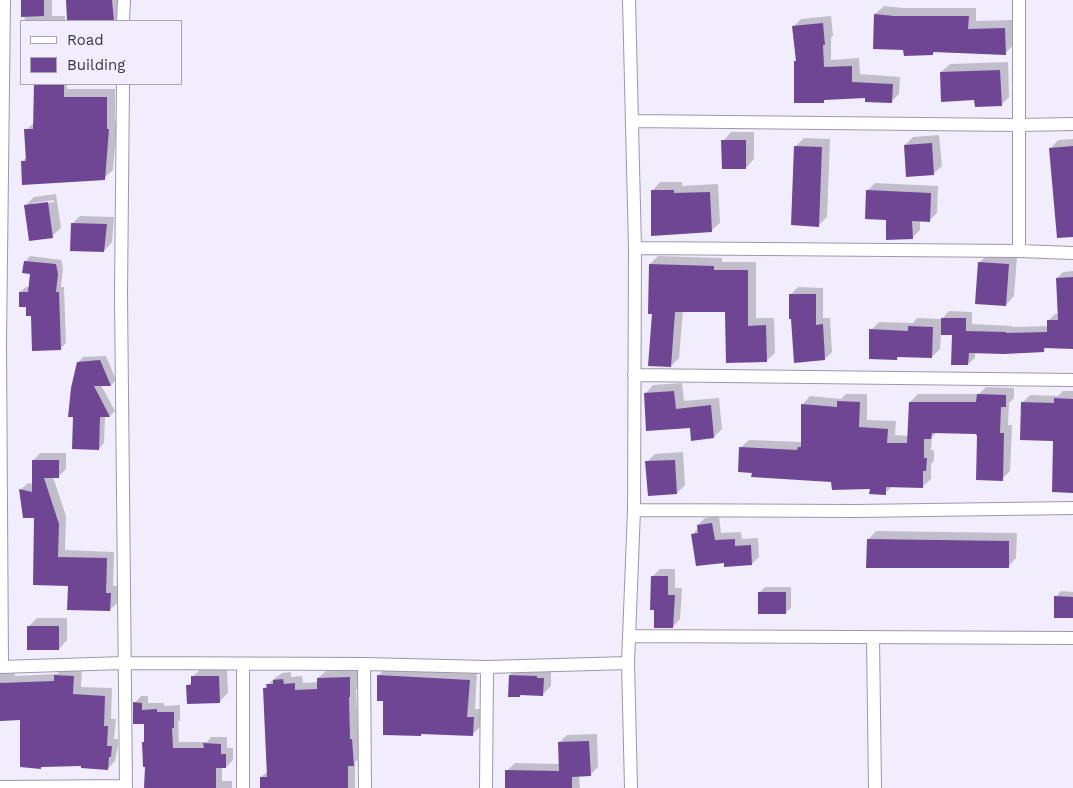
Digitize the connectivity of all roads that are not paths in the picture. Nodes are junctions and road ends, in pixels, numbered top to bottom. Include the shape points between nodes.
1 (4, 0) edge
2 (124, 0) edge
3 (629, 0) edge
4 (1019, 0) edge
5 (123, 20) edge
6 (123, 85) edge
7 (632, 121) junction
8 (1073, 124) edge
9 (1018, 125) junction
10 (635, 248) junction
11 (1019, 251) junction
12 (1073, 253) edge
13 (634, 375) junction
14 (1073, 380) edge
15 (1073, 508) edge
16 (634, 510) junction
17 (629, 636) junction
18 (873, 637) junction
19 (1073, 638) edge
20 (123, 663) junction
21 (628, 663) junction
22 (243, 664) junction
23 (364, 664) junction
24 (1, 667) edge
25 (487, 667) junction
26 (126, 787) edge
27 (0, 788) edge
28 (243, 788) edge
29 (365, 788) edge
30 (486, 788) edge
31 (630, 788) edge
32 (875, 788) edge

1 - 24 street via 0,333
2 - 5 street
3 - 7 street
4 - 9 street
6 - 20 street
7 - 9 street
7 - 10 street
8 - 9 street
9 - 11 street
10 - 11 street
10 - 13 street
11 - 12 street
13 - 14 street
13 - 16 street
15 - 16 street
16 - 17 street
17 - 18 street
17 - 21 street
18 - 19 street
18 - 32 street
20 - 22 street
20 - 24 street
20 - 26 street
21 - 25 street
21 - 31 street
22 - 23 street
22 - 28 street
23 - 25 street
23 - 29 street
25 - 30 street
26 - 27 street

